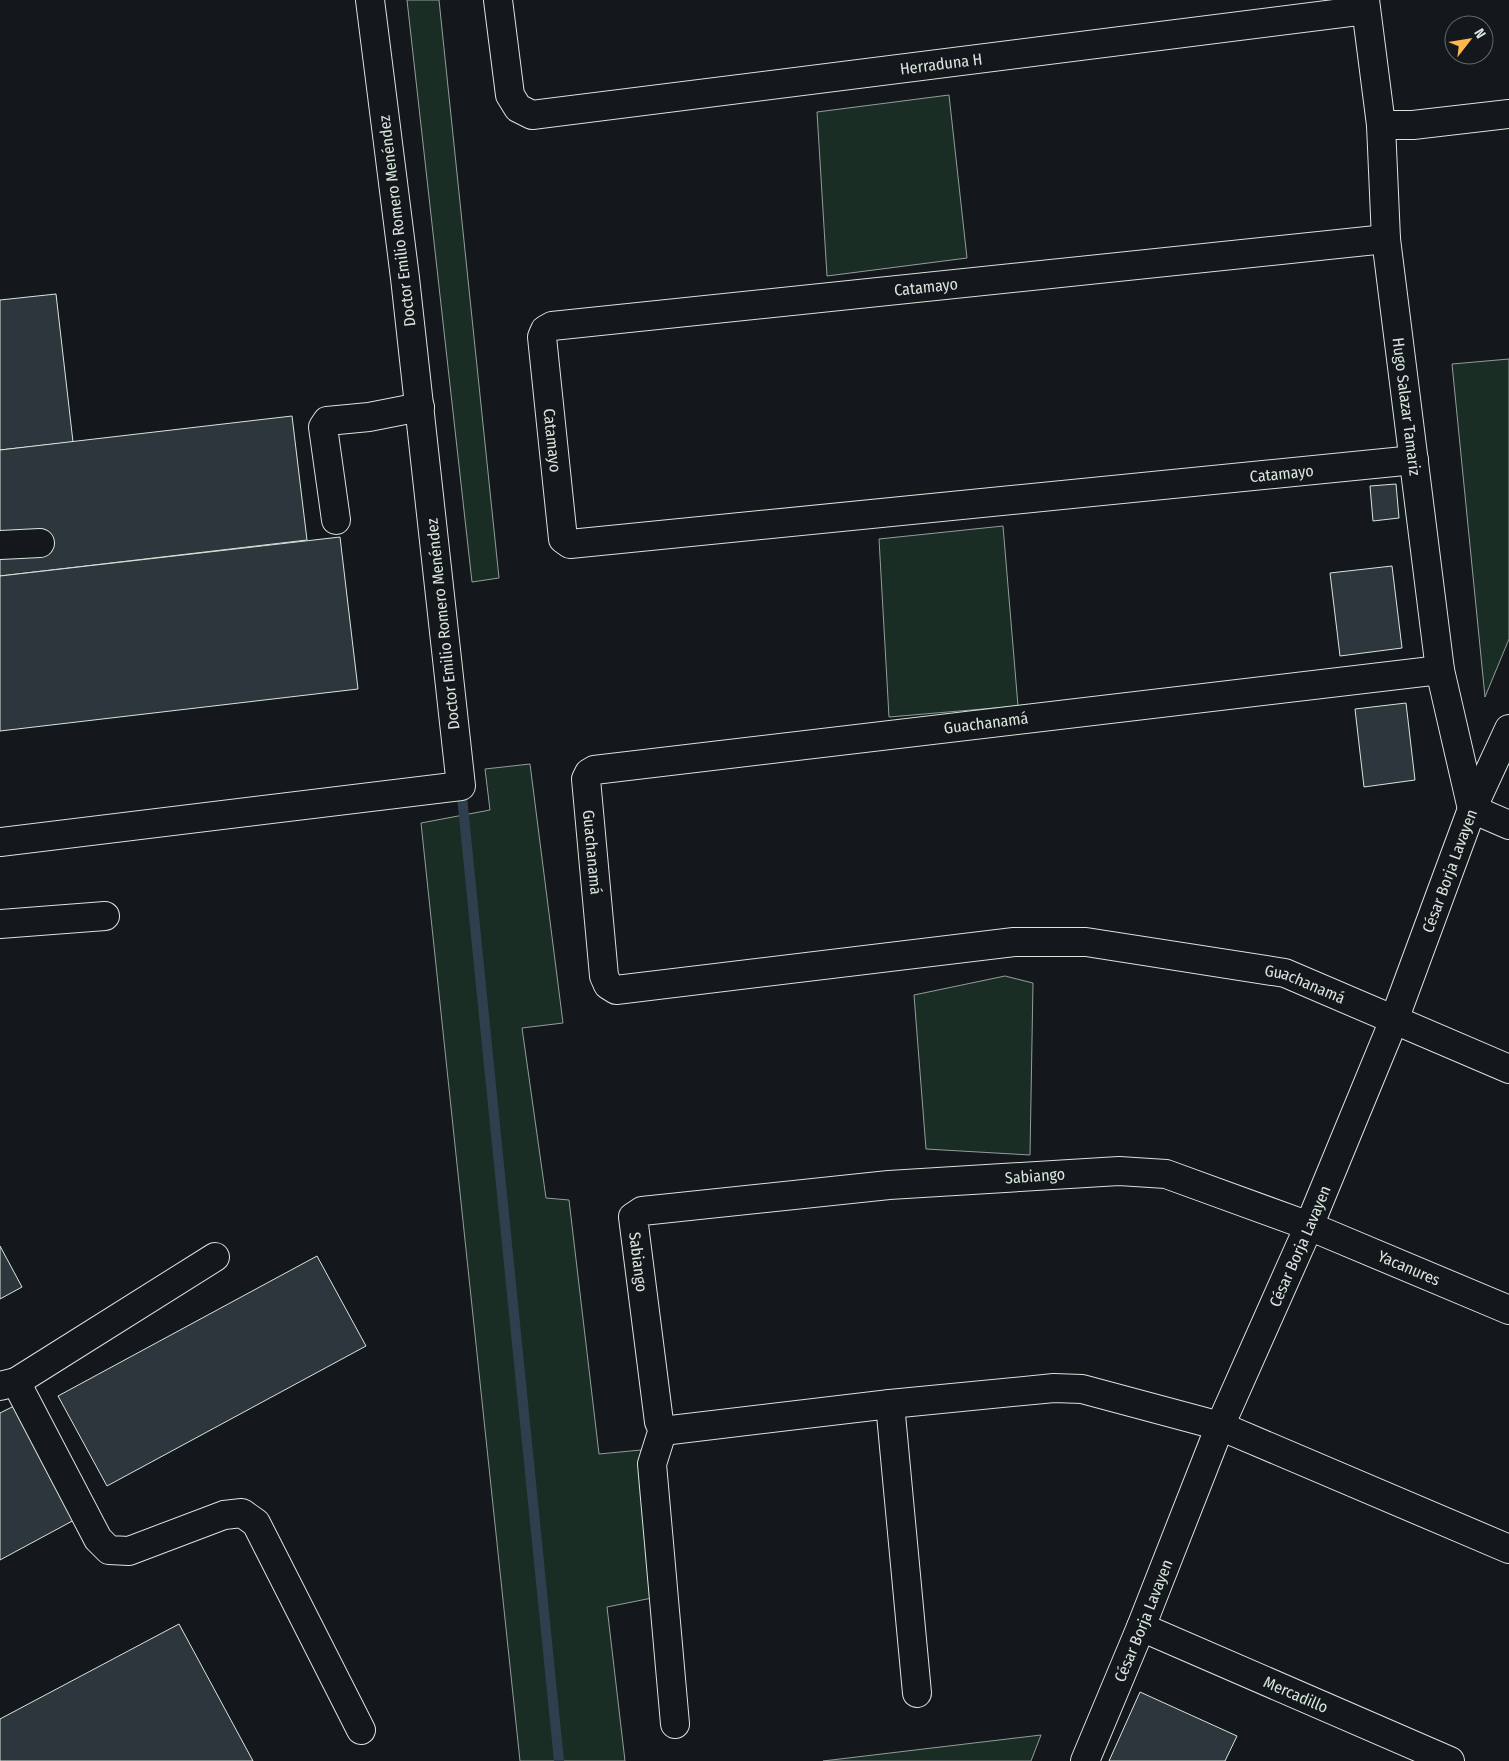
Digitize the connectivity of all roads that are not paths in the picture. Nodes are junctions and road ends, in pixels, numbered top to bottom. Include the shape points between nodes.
1 (370, 0) edge
2 (498, 0) edge
3 (1365, 5) edge
4 (1509, 114) edge
5 (1381, 125) junction
6 (1386, 239) junction
7 (420, 408) junction
8 (1414, 460) junction
9 (336, 520) dead end
10 (40, 543) dead end
11 (0, 545) edge
12 (1440, 670) junction
13 (1509, 729) edge
14 (1472, 809) junction
15 (1509, 825) edge
16 (0, 842) edge
17 (105, 916) dead end
18 (0, 924) edge
19 (1394, 1020) junction
20 (1509, 1069) edge
21 (1309, 1226) junction
22 (215, 1258) dead end
23 (1509, 1310) edge
24 (8, 1384) edge
25 (890, 1404) junction
26 (1220, 1426) junction
27 (664, 1429) junction
28 (1509, 1549) edge
29 (1142, 1627) junction
30 (917, 1693) dead end
31 (675, 1724) dead end
32 (360, 1730) dead end
33 (1085, 1761) edge
34 (1450, 1761) edge

1 - 7 street, Doctor Emilio Romero Menéndez
2 - 3 street, Herraduna H via 510,95 518,108 532,115
3 - 5 street, Hugo Salazar Tamariz
4 - 5 street via 1413,125
5 - 6 street, Hugo Salazar Tamariz
6 - 8 street, Hugo Salazar Tamariz
6 - 8 street, Catamayo via 552,326 542,337 563,539 570,544
7 - 9 street via 328,422 323,427
7 - 16 street, Doctor Emilio Romero Menéndez via 461,786
8 - 12 street, Hugo Salazar Tamariz
10 - 11 street
12 - 14 street, Hugo Salazar Tamariz
12 - 19 street, Guachanamá via 594,770 586,778 604,976 608,985 616,990 1014,942 1086,942 1285,973
13 - 14 street, César Borja Lavayen
14 - 15 street
14 - 19 street, César Borja Lavayen
17 - 18 street
19 - 20 street
19 - 21 street, César Borja Lavayen
21 - 23 street, Yacanures
21 - 26 street, César Borja Lavayen
21 - 27 street, Sabiango via 1166,1174 1119,1171 889,1185 642,1211 634,1218 659,1422
22 - 24 street
24 - 32 street via 98,1539 109,1550 129,1551 224,1515 242,1513 256,1523
25 - 26 street via 1054,1388 1082,1389
25 - 27 street
25 - 30 street
26 - 28 street
26 - 29 street, César Borja Lavayen
27 - 31 street via 652,1464
29 - 33 street, César Borja Lavayen
29 - 34 street, Mercadillo

